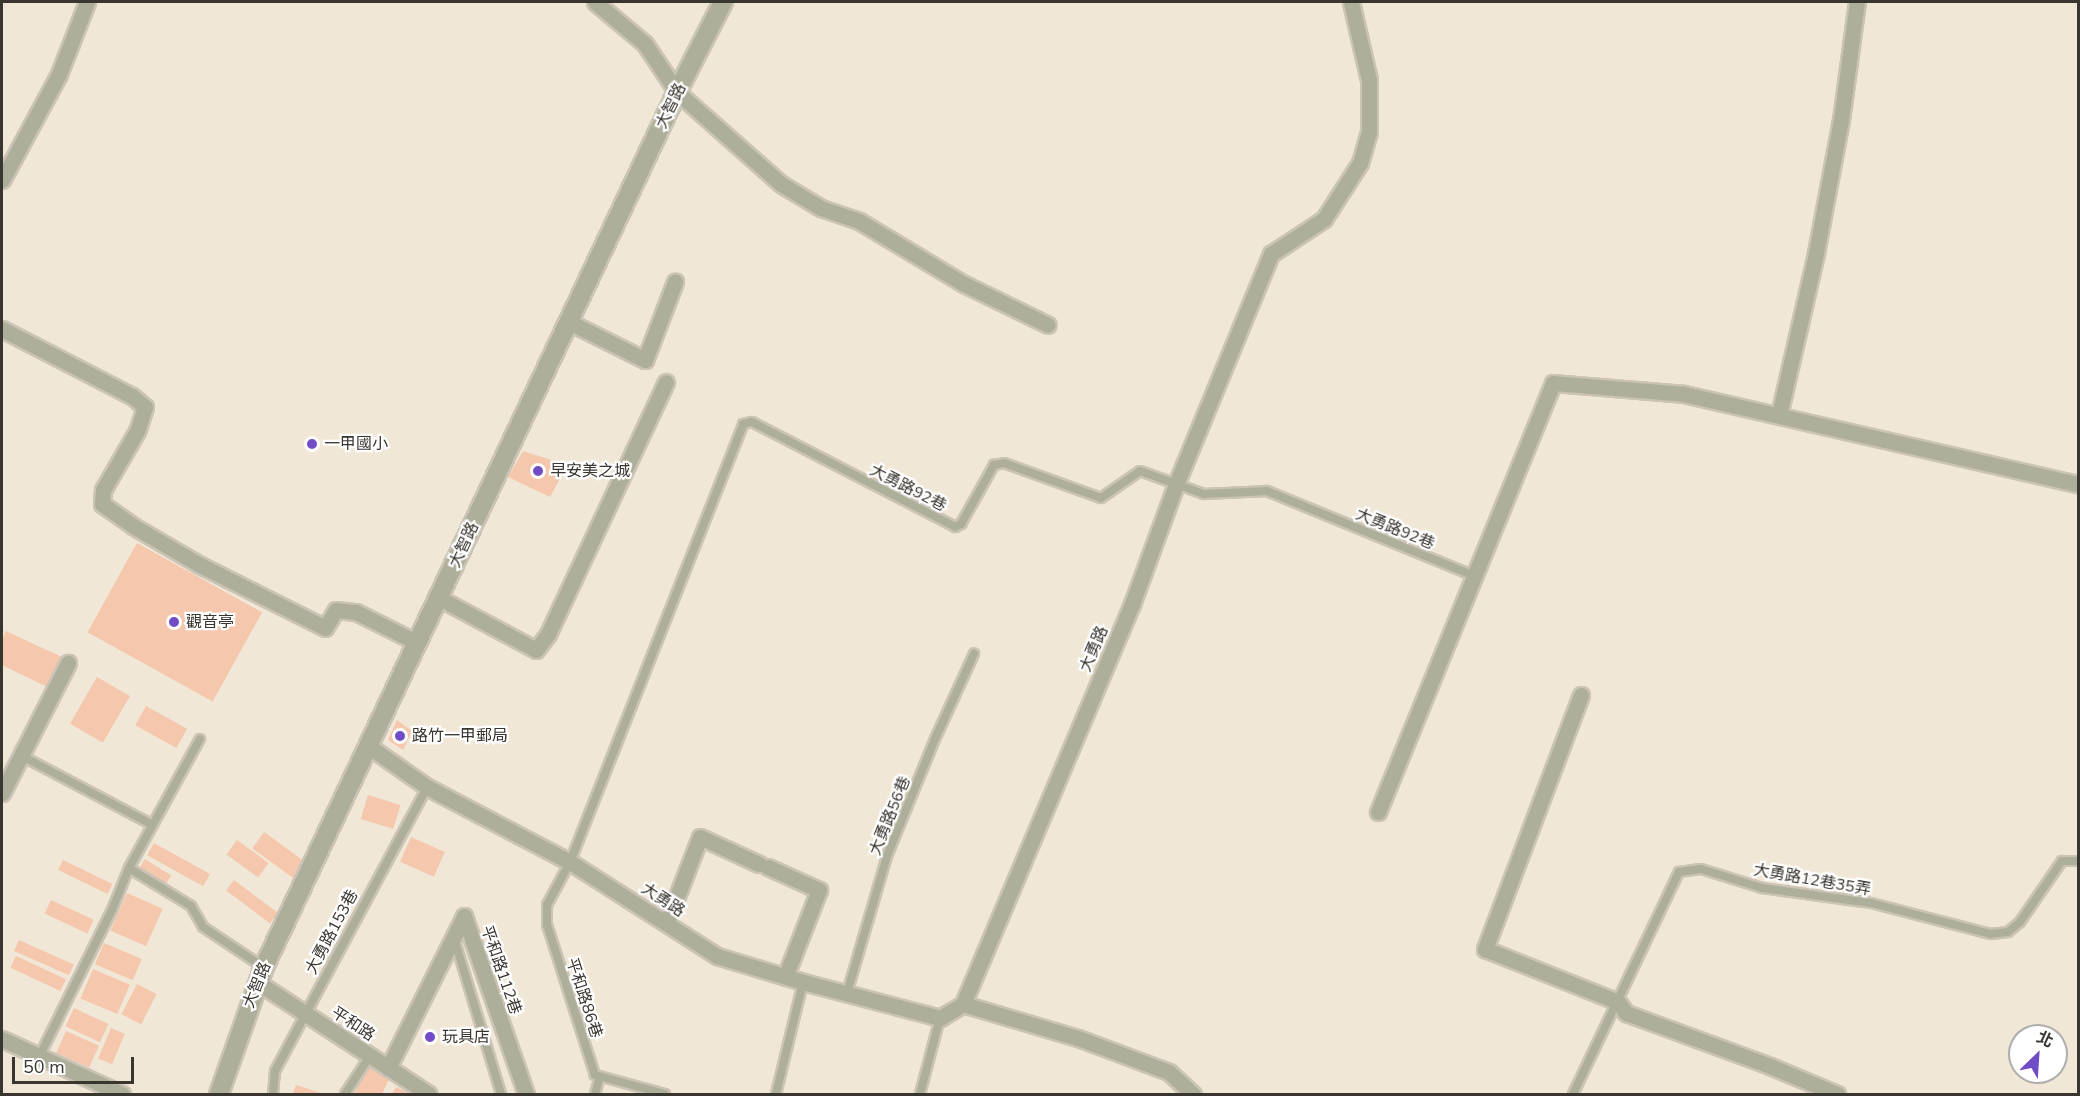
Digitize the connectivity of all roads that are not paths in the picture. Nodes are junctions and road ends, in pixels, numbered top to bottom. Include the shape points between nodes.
1 (87, 2) edge
2 (596, 2) edge
3 (723, 2) edge
4 (1351, 2) edge
5 (1857, 2) edge
6 (677, 92) junction
7 (2, 180) edge
8 (675, 282) dead end
9 (569, 322) junction
10 (1048, 325) dead end
11 (2, 329) edge
12 (666, 382) dead end
13 (1779, 416) junction
14 (1178, 482) junction
15 (2079, 484) edge
16 (1474, 576) junction
17 (439, 598) junction
18 (418, 643) junction
19 (974, 654) dead end
20 (68, 663) dead end
21 (1581, 695) dead end
22 (200, 739) dead end
23 (367, 745) junction
24 (20, 755) junction
25 (427, 787) junction
26 (2, 793) edge
27 (1378, 812) dead end
28 (151, 824) junction
29 (2079, 861) edge
30 (570, 862) junction
31 (129, 867) junction
32 (667, 922) junction
33 (453, 935) junction
34 (260, 975) junction
35 (785, 976) junction
36 (803, 982) junction
37 (846, 993) junction
38 (1618, 1002) junction
39 (963, 1004) junction
40 (305, 1014) junction
41 (940, 1018) junction
42 (2, 1039) edge
43 (40, 1055) junction
44 (370, 1056) junction
45 (388, 1068) junction
46 (600, 1077) junction
47 (426, 1094) edge
48 (122, 1095) edge
49 (219, 1095) edge
50 (273, 1095) edge
51 (345, 1095) edge
52 (501, 1095) edge
53 (526, 1095) edge
54 (595, 1095) edge
55 (665, 1095) edge
56 (776, 1095) edge
57 (920, 1095) edge
58 (1192, 1095) edge
59 (1573, 1095) edge
60 (1837, 1095) edge

1 - 7 street via 59,74
2 - 6 street via 645,44
3 - 6 street, 大智路
4 - 14 street, 大勇路 via 1369,80 1369,132 1360,163 1324,219 1271,254
5 - 13 street via 1841,120 1816,253
6 - 9 street, 大智路
6 - 10 street via 781,184 821,208 859,221 964,284
8 - 9 street via 645,360
9 - 17 street, 大智路
11 - 18 street via 132,396 145,407 137,431 103,490 102,504 198,564 325,628 336,610 356,612
12 - 17 street via 548,634 536,650
13 - 15 street
13 - 16 street via 1684,394 1553,383
14 - 16 lane, 大勇路92巷 via 1204,494 1267,491
14 - 30 lane, 大勇路92巷 via 1140,471 1101,498 1004,463 994,465 961,524 955,527 752,422 742,424
14 - 39 street, 大勇路 via 1132,604
16 - 27 street
17 - 18 street, 大智路
18 - 23 street, 大智路
19 - 37 lane, 大勇路56巷 via 887,856
20 - 24 street
21 - 38 street via 1485,949
22 - 28 lane
23 - 25 street, 大勇路
23 - 34 street, 大智路
24 - 26 street
24 - 28 lane
25 - 30 street, 大勇路
25 - 40 lane, 大勇路153巷
28 - 31 lane
29 - 38 lane, 大勇路12巷35弄 via 2062,861 2020,922 2008,932 1991,934 1871,903 1762,888 1701,869 1688,869 1679,872
30 - 32 street, 大勇路
30 - 46 lane, 平和路86巷 via 547,905 547,925 595,1075
31 - 34 lane via 191,906 203,927
31 - 43 lane via 112,910
32 - 35 street, 大勇路 via 717,956
32 - 35 street via 699,837 819,890
33 - 45 street, 平和路112巷
33 - 52 lane
33 - 53 street, 平和路112巷 via 464,916
34 - 40 street, 平和路
34 - 49 street, 大智路
35 - 36 street, 大勇路
36 - 37 street, 大勇路
36 - 56 lane
37 - 41 street, 大勇路
38 - 59 lane, 大勇路12巷35弄
38 - 60 street via 1626,1013
39 - 41 street
39 - 58 street via 1078,1038 1169,1072
40 - 44 street, 平和路
40 - 50 lane, 大勇路153巷 via 275,1071
41 - 57 lane
42 - 43 street
43 - 48 street
44 - 45 street, 平和路
44 - 51 lane
45 - 47 street, 平和路
46 - 54 lane
46 - 55 lane

